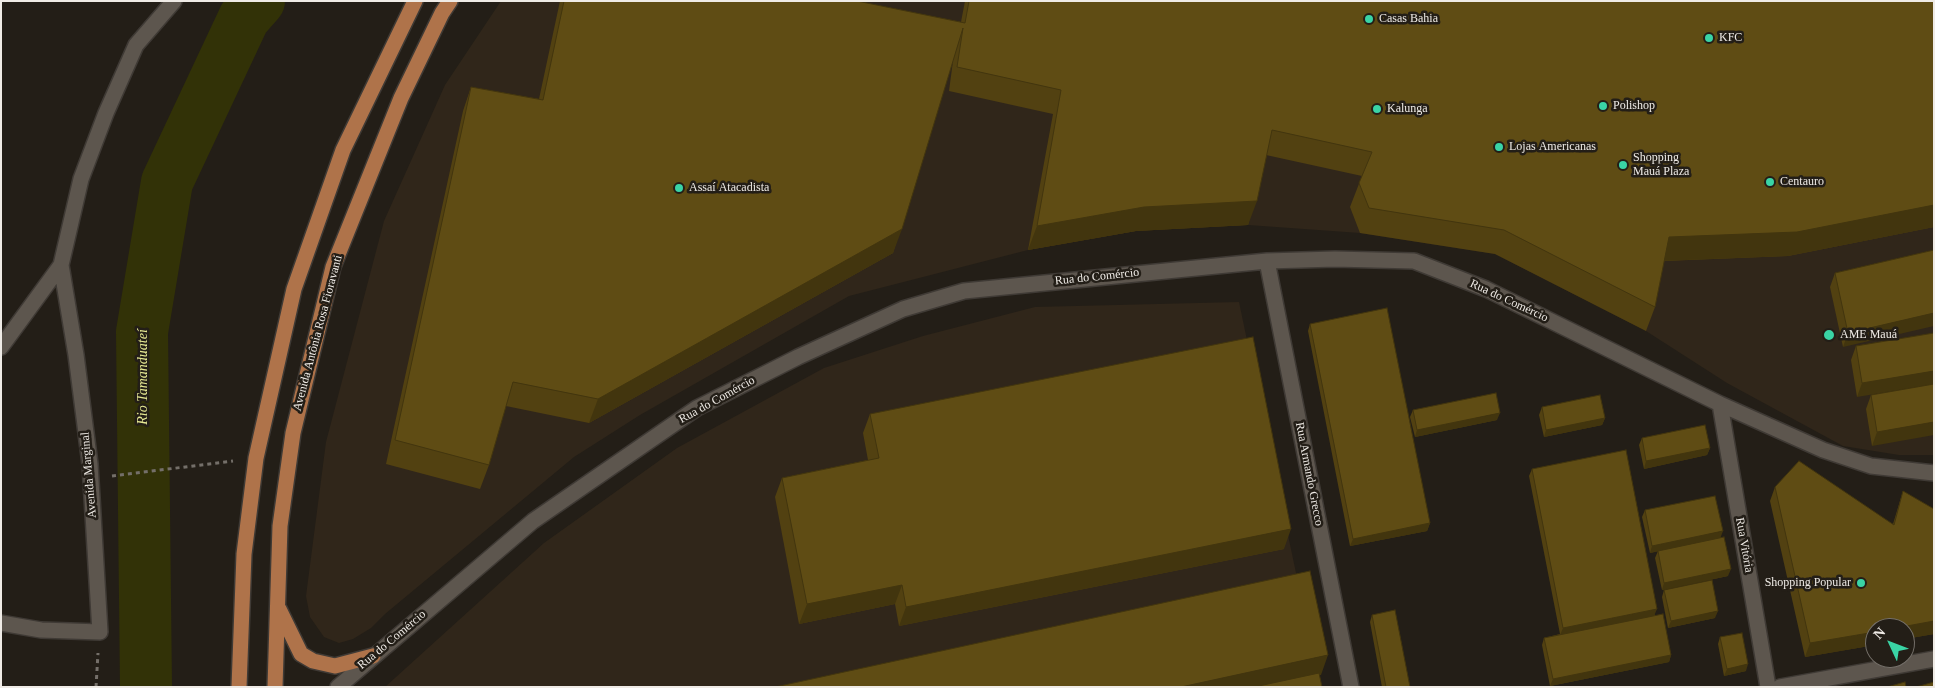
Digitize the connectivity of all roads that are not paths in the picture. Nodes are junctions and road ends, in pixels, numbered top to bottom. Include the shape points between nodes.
1 (174, 1) edge
2 (416, 1) edge
3 (450, 1) edge
4 (1266, 261) junction
5 (61, 264) junction
6 (1, 347) edge
7 (1720, 404) junction
8 (1934, 473) edge
9 (278, 607) junction
10 (1, 623) edge
11 (374, 656) junction
12 (1934, 659) edge
13 (239, 687) edge
14 (275, 687) edge
15 (338, 687) edge
16 (1351, 687) edge
17 (1768, 687) edge
18 (1780, 687) edge

1 - 5 street via 136,45 106,113 81,179
2 - 13 main road via 343,150 294,289 256,458 244,554
3 - 9 main road, Avenida Antônia Rosa Fioravanti via 401,98 333,267 293,433 280,526
4 - 7 street, Rua do Comércio via 1414,262 1486,289
4 - 11 street, Rua do Comércio via 964,291 903,309 697,408 533,521
4 - 16 street, Rua Armando Grecco
5 - 6 street
5 - 10 street, Avenida Marginal via 90,464 100,632 41,630
7 - 8 street, Rua do Comércio via 1822,450 1871,466
7 - 17 street, Rua Vitória
9 - 11 main road via 301,654 312,661 335,666
9 - 14 main road, Avenida Antônia Rosa Fioravanti
11 - 15 street, Rua do Comércio
12 - 18 street

